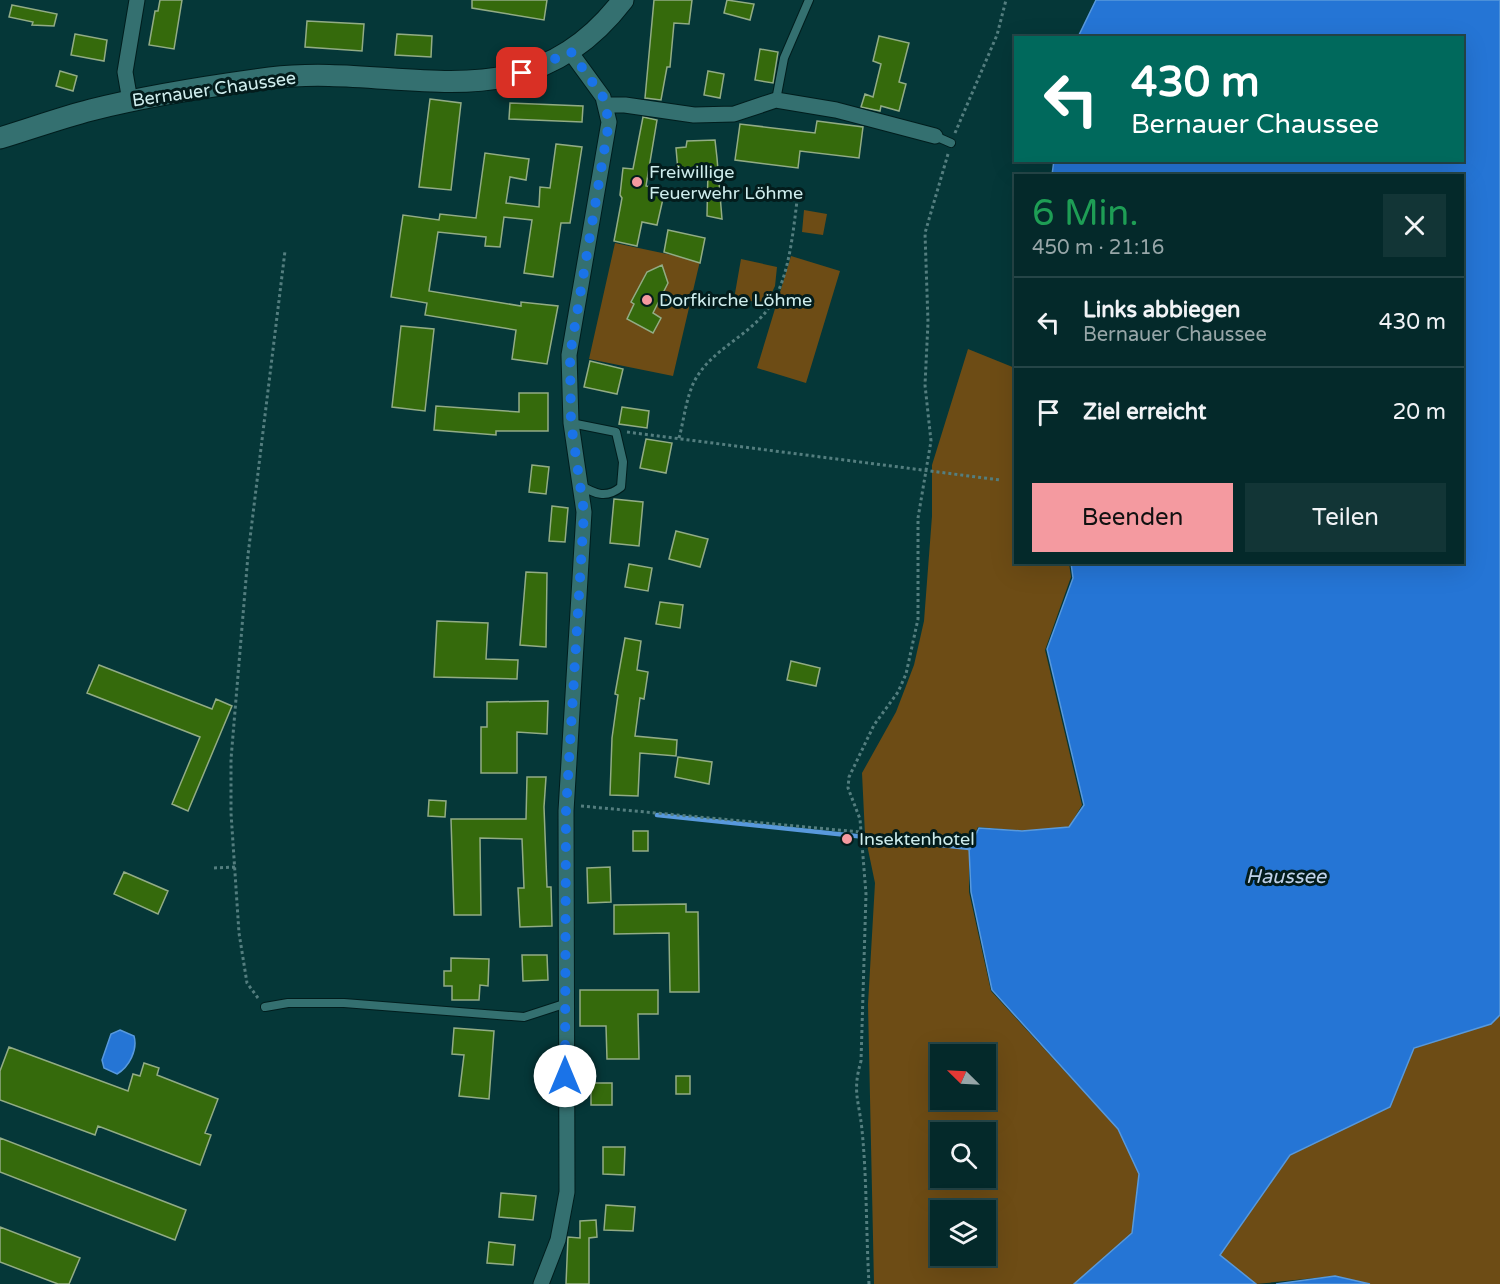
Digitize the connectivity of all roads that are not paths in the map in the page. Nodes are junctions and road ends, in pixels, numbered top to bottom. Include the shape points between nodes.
1 (136, 0) edge
2 (623, 0) edge
3 (809, 0) edge
4 (571, 52) junction
5 (776, 100) junction
6 (130, 101) junction
7 (606, 105) junction
8 (935, 136) joint
9 (0, 138) edge
10 (951, 143) road end
11 (571, 423) junction
12 (579, 484) junction
13 (564, 1004) junction
14 (265, 1007) road end
15 (541, 1284) edge

1 - 6 street via 125,72
2 - 4 main road, Bernauer Chaussee via 606,22
3 - 5 lane via 784,58
4 - 6 main road, Bernauer Chaussee via 537,69 488,80 273,78
4 - 7 street
5 - 7 street via 734,114 694,115
5 - 8 street via 836,110
6 - 9 main road, Bernauer Chaussee
7 - 11 street via 609,122 570,355
8 - 10 lane
11 - 12 street
11 - 12 lane via 616,432 623,462 621,487 611,494 595,494
12 - 13 street via 584,512 566,804
13 - 14 lane via 524,1017 344,1003
13 - 15 street via 567,1192 558,1240

